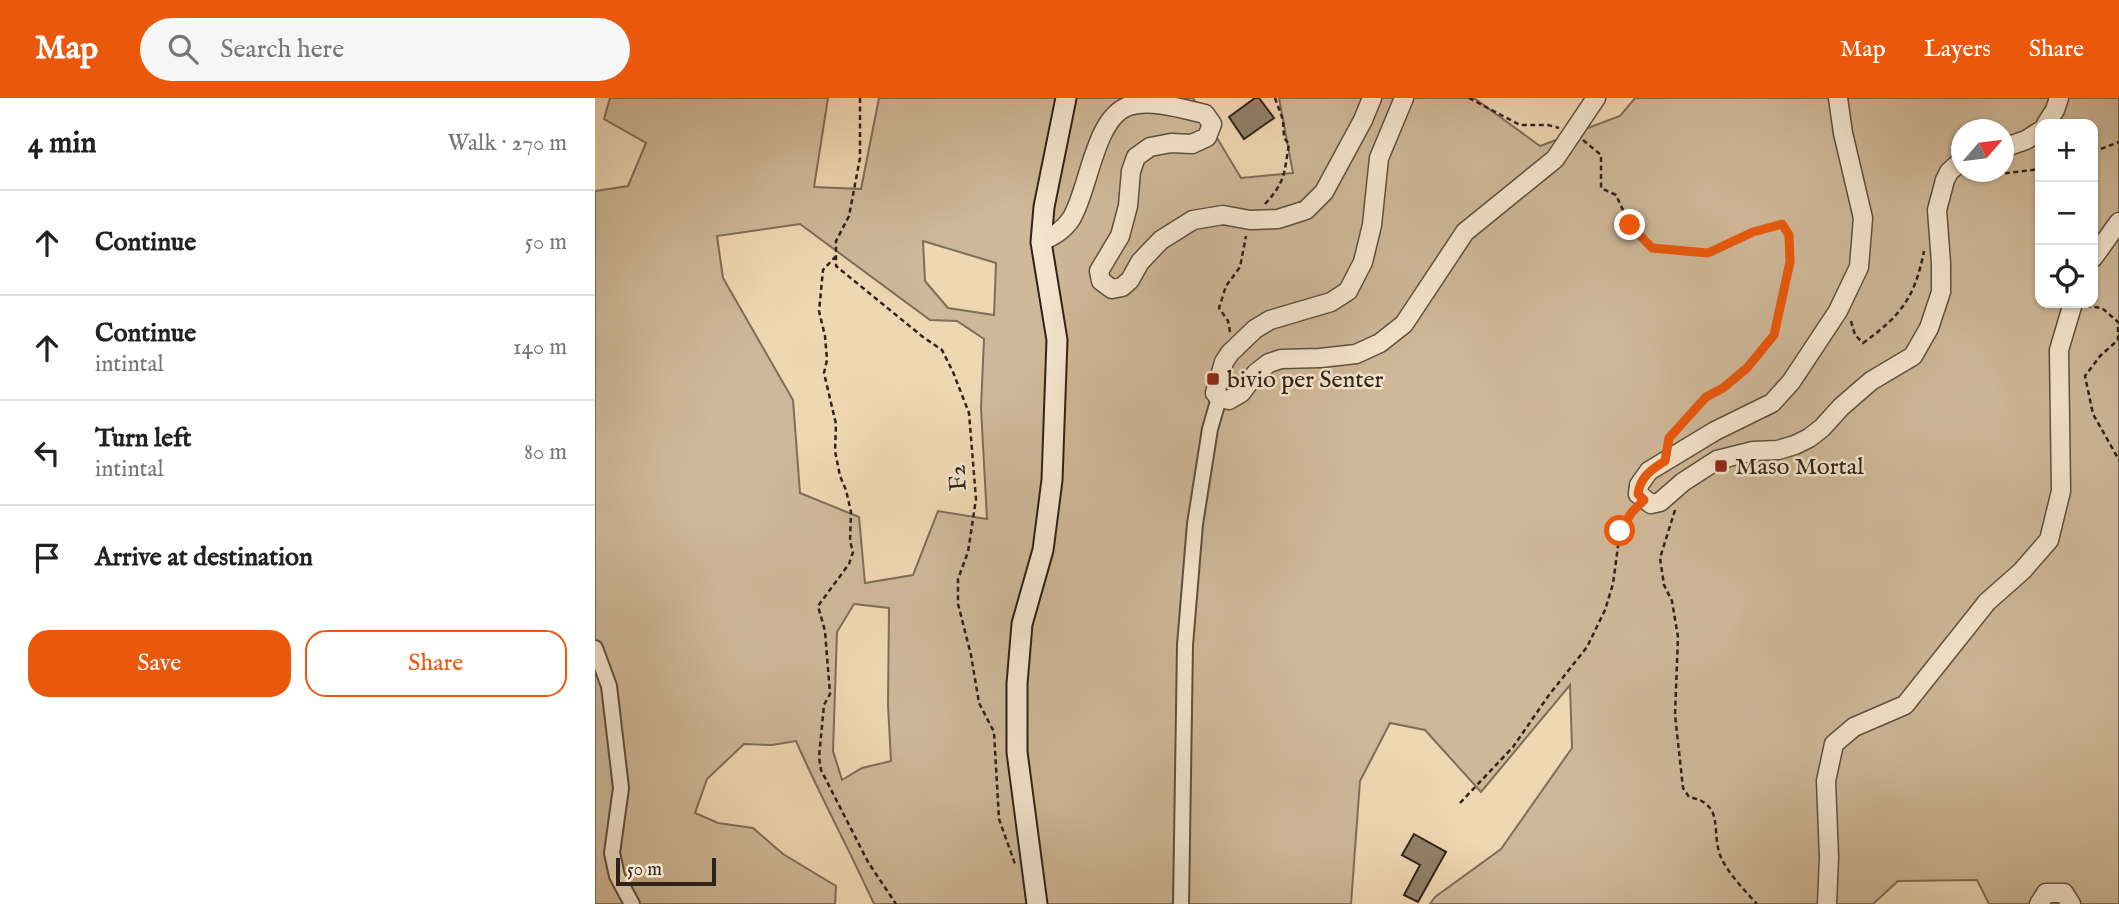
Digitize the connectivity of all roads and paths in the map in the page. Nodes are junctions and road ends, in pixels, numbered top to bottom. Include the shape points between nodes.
1 (860, 98) edge
2 (1066, 98) edge
3 (1373, 98) edge
4 (1404, 98) edge
5 (1469, 98) edge
6 (1595, 98) edge
7 (1837, 98) edge
8 (2059, 98) edge
9 (2049, 119) edge
10 (1573, 132) junction
11 (2035, 134) edge
12 (2119, 142) edge
13 (2014, 145) edge
14 (2098, 150) edge
15 (2035, 170) edge
16 (1951, 172) edge
17 (2014, 173) edge
18 (2119, 222) edge
19 (1924, 240) dead end
20 (1041, 242) junction
21 (2098, 251) edge
22 (837, 253) junction
23 (2098, 307) edge
24 (2072, 308) edge
25 (1850, 319) dead end
26 (1219, 398) junction
27 (2119, 460) edge
28 (1665, 461) junction
29 (1644, 500) junction
30 (1675, 509) dead end
31 (595, 648) edge
32 (1460, 803) dead end
33 (1017, 872) dead end
34 (632, 904) edge
35 (896, 904) edge
36 (1037, 904) edge
37 (1181, 904) edge
38 (1757, 904) edge
39 (1827, 904) edge
40 (2039, 904) edge
41 (2071, 904) edge

1 - 22 path via 860,158
2 - 20 main road
3 - 20 street via 1324,192 1306,210 1278,219 1223,215 1193,220 1161,240 1130,280 1112,289 1101,281 1098,271 1120,236 1136,157 1150,147 1192,144 1207,137 1212,124 1205,114 1157,104 1129,106 1110,119 1072,217 1060,232
4 - 26 street via 1379,158 1372,225 1363,262 1348,290 1331,302 1255,329 1224,362 1215,393
5 - 10 path via 1520,125 1548,125
6 - 10 street
7 - 28 street via 1863,218 1859,267 1791,382 1772,403
8 - 9 street
10 - 26 street via 1555,159 1465,232 1404,324 1380,343 1356,354 1269,363 1241,393 1229,400
10 - 28 path via 1601,155 1601,188 1616,195 1630,225 1652,248 1708,253 1782,224 1789,235 1790,262 1774,335 1747,368 1706,397 1669,438
11 - 13 street
12 - 14 path
15 - 17 path
16 - 29 street via 1937,210 1941,292 1913,356 1871,381 1809,438 1778,450 1717,460 1660,502
18 - 21 street
19 - 25 path via 1915,288 1889,325 1863,343
20 - 36 main road via 1057,340 1052,480 1043,550 1022,624 1017,684 1017,752
22 - 33 path, F2 via 836,266 942,350 969,413 977,499 958,579 958,604 979,704 994,732 999,819
22 - 35 path via 823,270 819,311 827,360 824,373 836,424 835,451 851,512 853,552 818,606 825,631 830,694 824,705 819,757 843,816
23 - 27 path via 2118,322 2118,341 2085,376 2093,414
24 - 39 street via 2059,350 2061,491 2049,540 1987,602 1905,705 1854,727 1834,744 1826,781
26 - 37 street via 1195,524 1185,645
28 - 29 street via 1649,471 1639,485 1638,494
29 - 32 path via 1620,531 1613,584 1587,647 1513,747
30 - 38 path via 1660,558 1678,638 1675,715 1683,788 1689,797 1710,807 1717,822 1720,855
31 - 34 street via 610,686 621,788 612,853 617,876
40 - 41 street via 2046,893 2064,892

